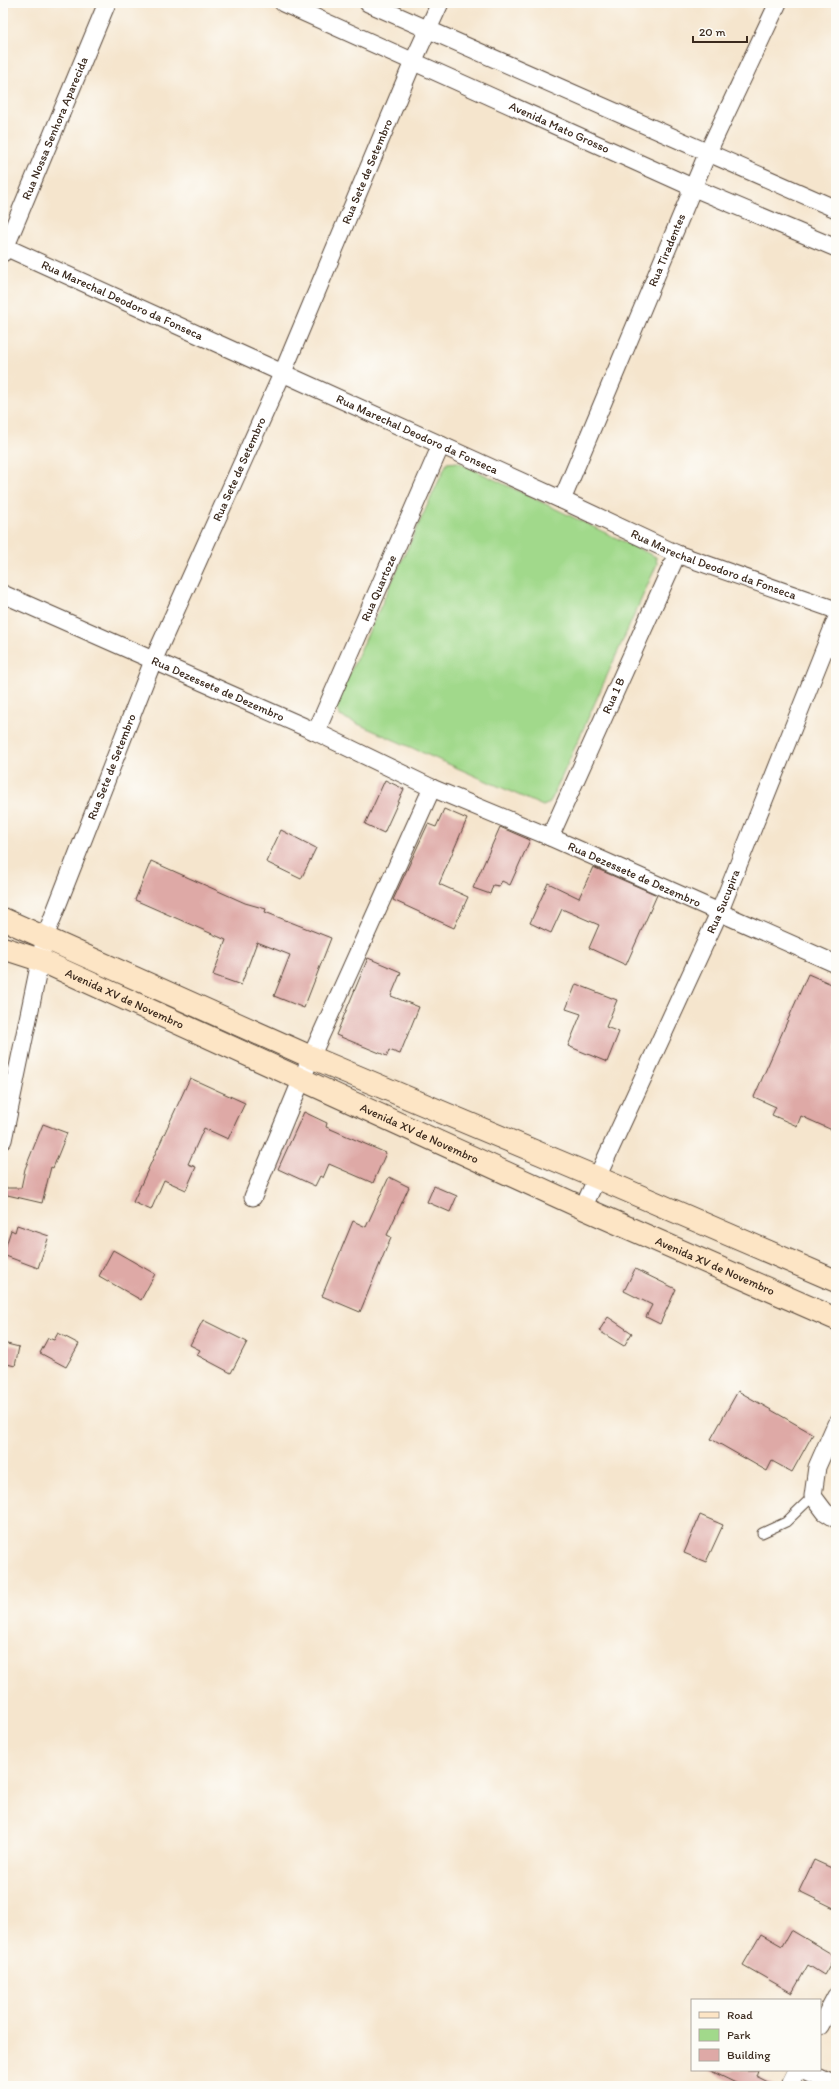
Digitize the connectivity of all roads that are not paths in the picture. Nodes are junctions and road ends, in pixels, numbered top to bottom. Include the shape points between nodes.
1 (107, 3) edge
2 (283, 3) edge
3 (368, 3) edge
4 (440, 3) edge
5 (778, 3) edge
6 (427, 30) junction
7 (413, 62) junction
8 (708, 152) junction
9 (694, 188) junction
10 (836, 209) edge
11 (836, 248) edge
12 (4, 249) edge
13 (283, 372) junction
14 (441, 445) junction
15 (562, 500) junction
16 (677, 554) junction
17 (3, 594) edge
18 (836, 610) edge
19 (836, 620) edge
20 (154, 661) junction
21 (316, 732) junction
22 (432, 788) junction
23 (550, 837) junction
24 (719, 912) junction
25 (3, 919) edge
26 (45, 937) junction
27 (3, 948) edge
28 (40, 960) junction
29 (836, 964) edge
30 (311, 1057) junction
31 (301, 1080) junction
32 (3, 1140) edge
33 (598, 1178) junction
34 (253, 1198) dead end
35 (583, 1208) junction
36 (836, 1281) edge
37 (836, 1319) edge
38 (836, 1424) edge
39 (813, 1496) junction
40 (836, 1519) edge
41 (762, 1533) dead end
42 (836, 1996) edge
43 (821, 2024) edge
44 (796, 2071) edge
45 (804, 2071) edge
46 (836, 2085) edge
47 (789, 2086) edge

1 - 12 street, Rua Nossa Senhora Aparecida
2 - 7 street, Avenida Mato Grosso
3 - 6 street
4 - 6 street, Rua Sete de Setembro
5 - 8 street, Rua Tiradentes
6 - 7 street, Rua Sete de Setembro
6 - 8 street
7 - 9 street, Avenida Mato Grosso
7 - 13 street, Rua Sete de Setembro
8 - 9 street, Rua Tiradentes
8 - 10 street
9 - 11 street, Avenida Mato Grosso
9 - 15 street, Rua Tiradentes
12 - 13 street, Rua Marechal Deodoro da Fonseca
13 - 14 street, Rua Marechal Deodoro da Fonseca
13 - 20 street, Rua Sete de Setembro
14 - 15 street, Rua Marechal Deodoro da Fonseca
14 - 21 street, Rua Quartoze
15 - 16 street, Rua Marechal Deodoro da Fonseca
16 - 18 street, Rua Marechal Deodoro da Fonseca
16 - 23 street, Rua 1 B
17 - 20 street, Rua Dezessete de Dezembro
19 - 24 street, Rua Sucupira
20 - 21 street, Rua Dezessete de Dezembro
20 - 26 street, Rua Sete de Setembro
21 - 22 street, Rua Dezessete de Dezembro
22 - 23 street, Rua Dezessete de Dezembro
22 - 30 street
23 - 24 street, Rua Dezessete de Dezembro
24 - 29 street, Rua Dezessete de Dezembro
24 - 33 street, Rua Sucupira
25 - 26 main road, Avenida XV de Novembro
26 - 28 street, Rua Sete de Setembro
26 - 30 main road, Avenida XV de Novembro
27 - 28 main road, Avenida XV de Novembro
28 - 31 main road, Avenida XV de Novembro
28 - 32 street
30 - 31 street
30 - 33 main road, Avenida XV de Novembro
31 - 34 street
31 - 35 main road, Avenida XV de Novembro
33 - 35 street, Rua Sucupira
33 - 36 main road, Avenida XV de Novembro
35 - 37 main road, Avenida XV de Novembro
38 - 39 street via 816,1467
39 - 40 street via 826,1512
39 - 41 lane via 786,1522
42 - 43 street
44 - 47 street
45 - 46 street

